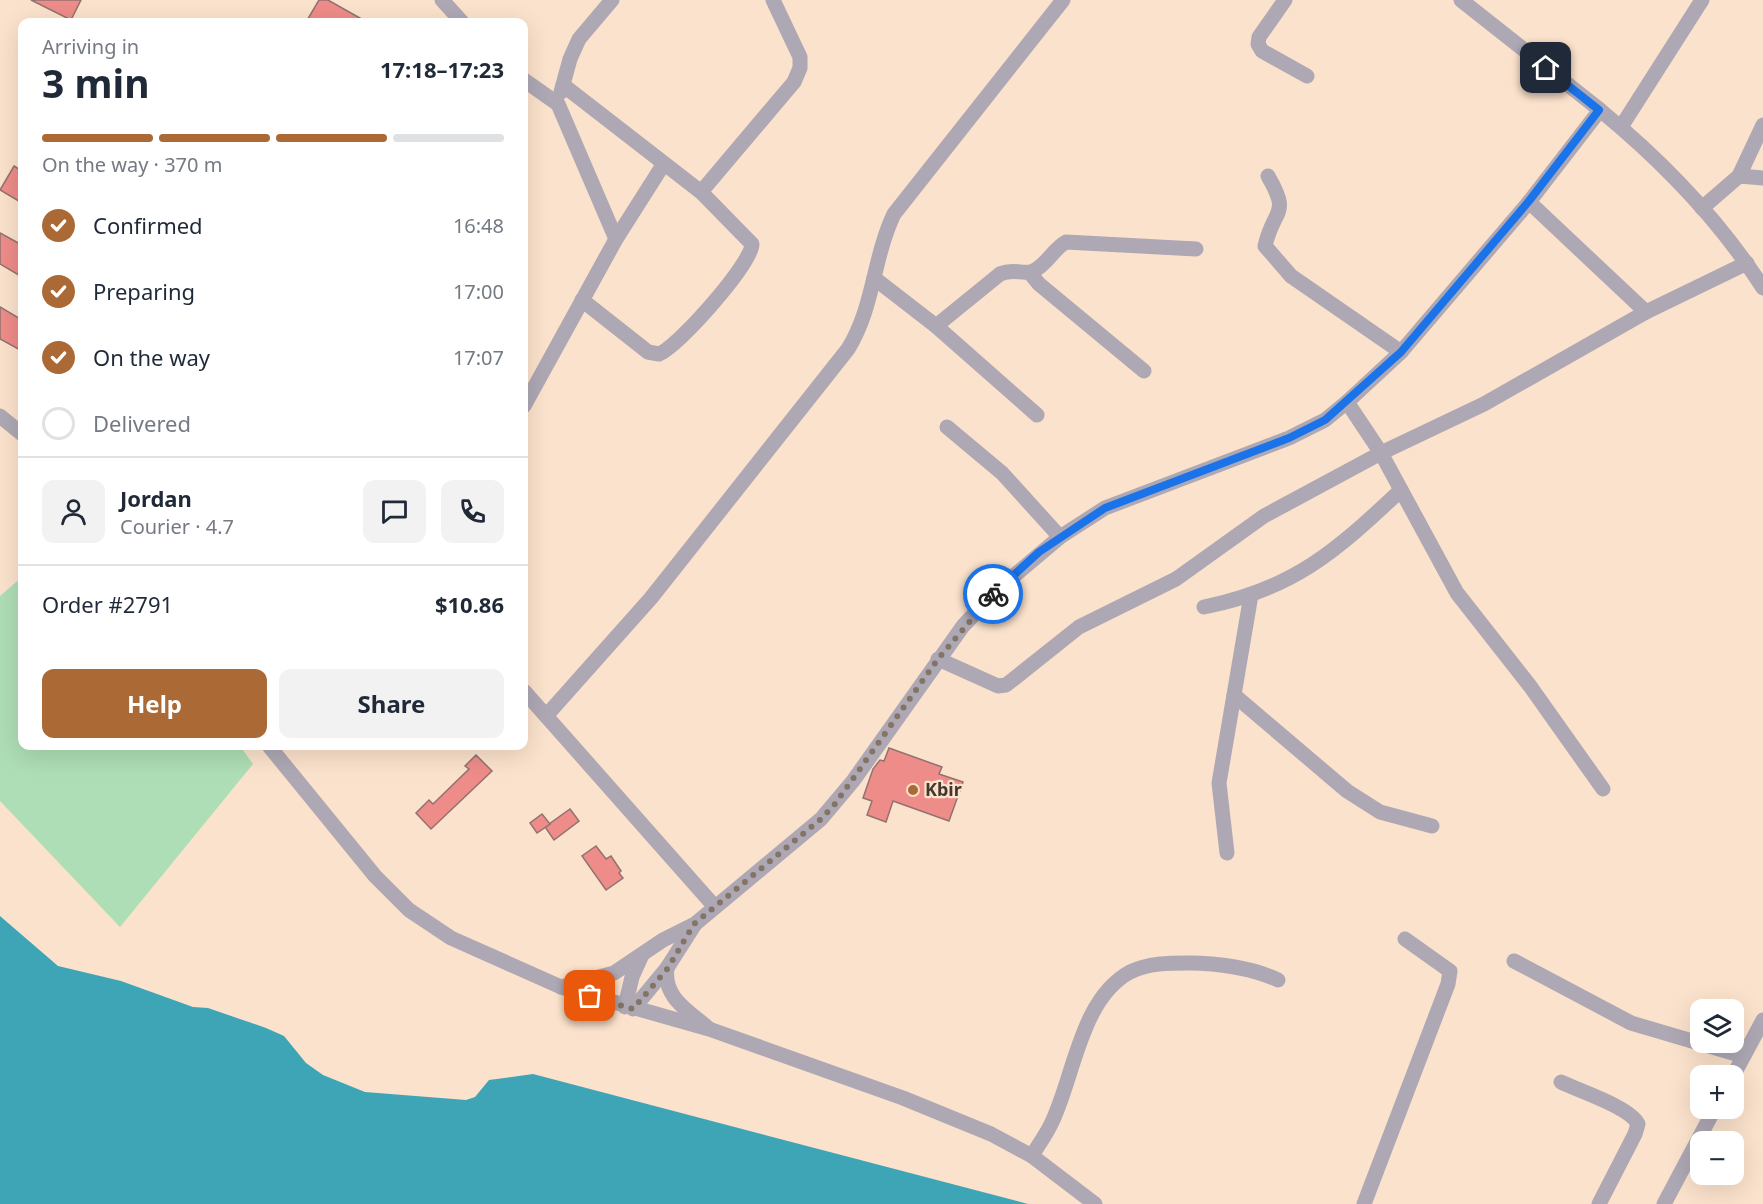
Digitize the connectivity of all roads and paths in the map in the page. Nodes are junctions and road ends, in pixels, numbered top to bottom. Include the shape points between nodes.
1 (612, 0) edge
2 (773, 0) edge
3 (1064, 0) edge
4 (1285, 0) edge
5 (1461, 0) edge
6 (1702, 0) edge
7 (448, 2) edge
8 (459, 18) edge
9 (1307, 76) dead end
10 (528, 83) edge
11 (563, 85) junction
12 (558, 104) junction
13 (1599, 110) junction
14 (1763, 125) edge
15 (1621, 127) junction
16 (663, 165) junction
17 (1268, 176) dead end
18 (1739, 176) junction
19 (1763, 178) edge
20 (701, 192) junction
21 (1529, 201) junction
22 (1702, 208) junction
23 (616, 239) junction
24 (1196, 249) dead end
25 (1747, 263) junction
26 (1030, 273) junction
27 (874, 278) junction
28 (1763, 288) edge
29 (582, 300) junction
30 (1646, 312) junction
31 (936, 326) junction
32 (1401, 352) junction
33 (1144, 371) dead end
34 (528, 399) edge
35 (1347, 402) junction
36 (1037, 415) dead end
37 (0, 416) edge
38 (947, 427) dead end
39 (18, 431) edge
40 (1381, 453) junction
41 (1401, 490) junction
42 (1059, 537) junction
43 (1251, 595) junction
44 (1204, 607) dead end
45 (938, 659) junction
46 (1234, 694) junction
47 (528, 696) edge
48 (546, 716) junction
49 (272, 750) edge
50 (1603, 789) dead end
51 (1432, 826) dead end
52 (1227, 854) dead end
53 (715, 907) junction
54 (694, 924) junction
55 (1406, 939) dead end
56 (642, 955) junction
57 (1514, 962) dead end
58 (668, 968) junction
59 (1278, 980) dead end
60 (561, 987) junction
61 (629, 1008) junction
62 (1763, 1020) edge
63 (709, 1029) junction
64 (1743, 1056) junction
65 (1738, 1065) edge
66 (1562, 1083) dead end
67 (1709, 1119) edge
68 (1032, 1156) junction
69 (1095, 1204) edge
70 (1364, 1204) edge
71 (1599, 1204) edge
72 (1664, 1204) edge

1 - 11 street via 579,39
2 - 20 street via 800,57 800,68 794,82
3 - 27 street via 898,208 886,232
4 - 9 street via 1258,44 1262,51
5 - 13 street
6 - 15 street
7 - 8 street
10 - 12 street
11 - 12 street
11 - 16 street
12 - 23 street
13 - 15 street
13 - 21 street
14 - 18 street
15 - 22 street
16 - 20 street
16 - 23 street
17 - 32 street via 1281,198 1281,207 1265,246 1291,276
18 - 19 street
18 - 22 street
20 - 29 street via 750,240 752,248 725,288 677,343 654,354
21 - 30 street
21 - 32 street
22 - 25 street
23 - 29 street
24 - 26 street via 1066,243
25 - 28 street
25 - 30 street
26 - 31 street via 1011,269 1000,274
26 - 33 street
27 - 31 street
27 - 48 street via 867,313 848,349 651,598
29 - 34 street
30 - 40 street via 1484,404
31 - 36 street
32 - 35 street
35 - 40 street
35 - 42 street via 1325,420 1289,438 1105,508
37 - 39 street
38 - 42 street via 1002,473
40 - 41 street
40 - 45 street via 1264,516 1176,579 1078,627 1006,685 998,687
41 - 43 street via 1332,552 1288,580
41 - 50 street via 1457,593
42 - 45 street via 996,591
43 - 44 street
43 - 46 street
45 - 53 street via 853,781 821,819
46 - 51 street via 1347,791 1380,812
46 - 52 street via 1219,783
47 - 48 street
48 - 53 street
49 - 60 street via 367,868 409,910 470,949
53 - 54 street
54 - 56 street
54 - 58 street
55 - 70 street via 1450,971 1448,984
56 - 60 street via 614,973
56 - 61 street via 632,976
57 - 64 street via 1631,1023
58 - 61 street
58 - 63 street via 670,995
59 - 68 street via 1266,974 1204,963 1162,963 1131,972 1111,987 1096,1008 1070,1066 1052,1124
60 - 61 street
61 - 63 street
62 - 64 street
63 - 68 street via 903,1098 991,1134
64 - 65 street
66 - 71 street via 1625,1112 1638,1124
67 - 72 street
68 - 69 street

